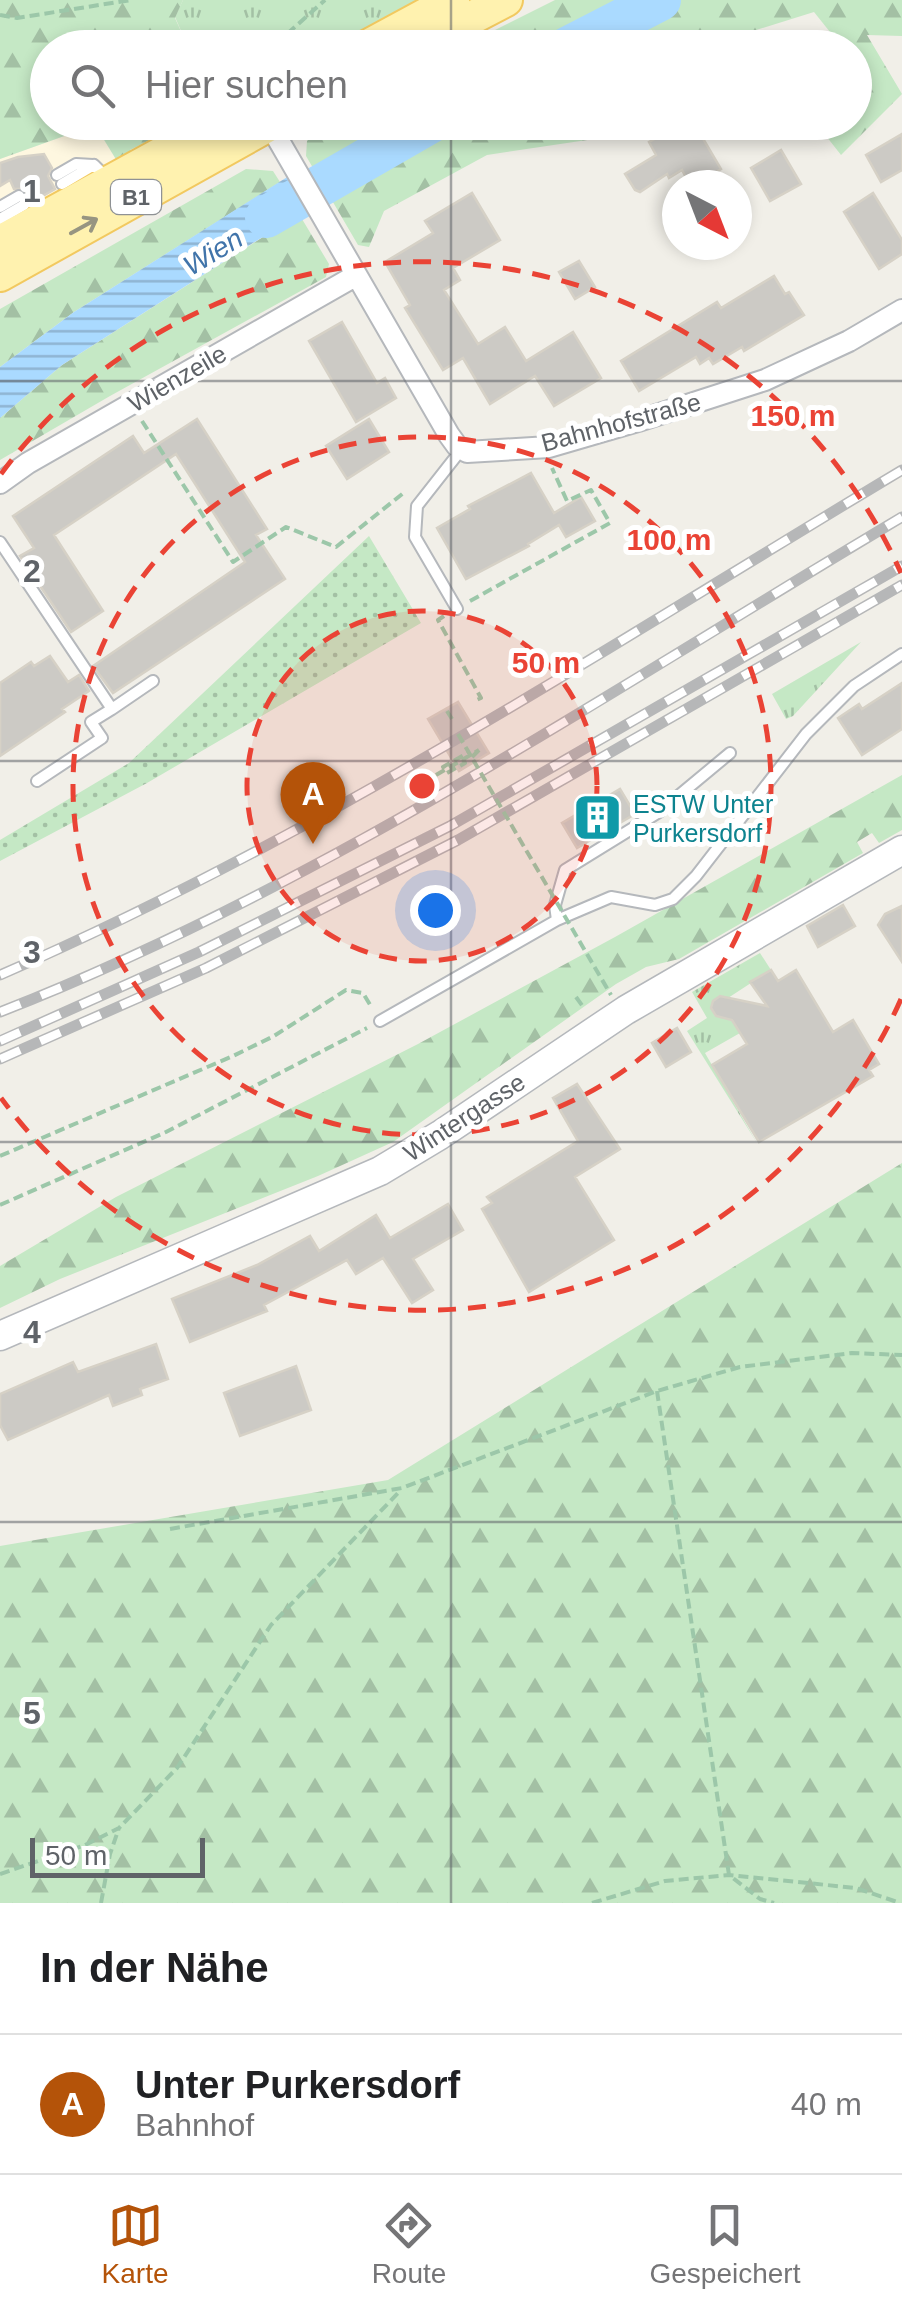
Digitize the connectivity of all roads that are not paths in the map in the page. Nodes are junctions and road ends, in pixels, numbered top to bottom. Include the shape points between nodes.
1 (452, 0) edge
2 (506, 0) edge
3 (397, 30) edge
4 (448, 30) edge
5 (188, 140) edge
6 (225, 140) edge
7 (279, 140) edge
8 (59, 180) dead end
9 (111, 183) junction
10 (0, 207) edge
11 (0, 219) edge
12 (0, 242) edge
13 (0, 276) edge
14 (355, 276) junction
15 (902, 310) edge
16 (462, 449) junction
17 (0, 483) edge
18 (0, 542) edge
19 (457, 608) road end
20 (902, 654) edge
21 (153, 681) dead end
22 (112, 709) junction
23 (730, 753) dead end
24 (37, 781) dead end
25 (902, 850) edge
26 (557, 920) junction
27 (380, 1021) road end
28 (0, 1336) edge

1 - 3 main road
2 - 4 main road
5 - 9 main road, B1
6 - 9 main road, B1
7 - 14 street
8 - 9 lane
9 - 12 main road, B1
13 -> 9 main road, B1
10 - 11 lane via 22,201
14 - 16 street
14 - 17 street, Wienzeile
15 - 16 street, Bahnhofstraße via 765,380 548,446
16 - 19 lane via 417,506 415,537
18 - 22 lane
20 - 26 lane via 854,686 806,734 673,899 654,905 612,897
21 - 22 lane
22 - 24 lane via 92,722 102,738
23 - 26 lane via 660,812 565,870
25 - 28 street, Wintergasse via 626,1010 380,1171
26 - 27 lane

